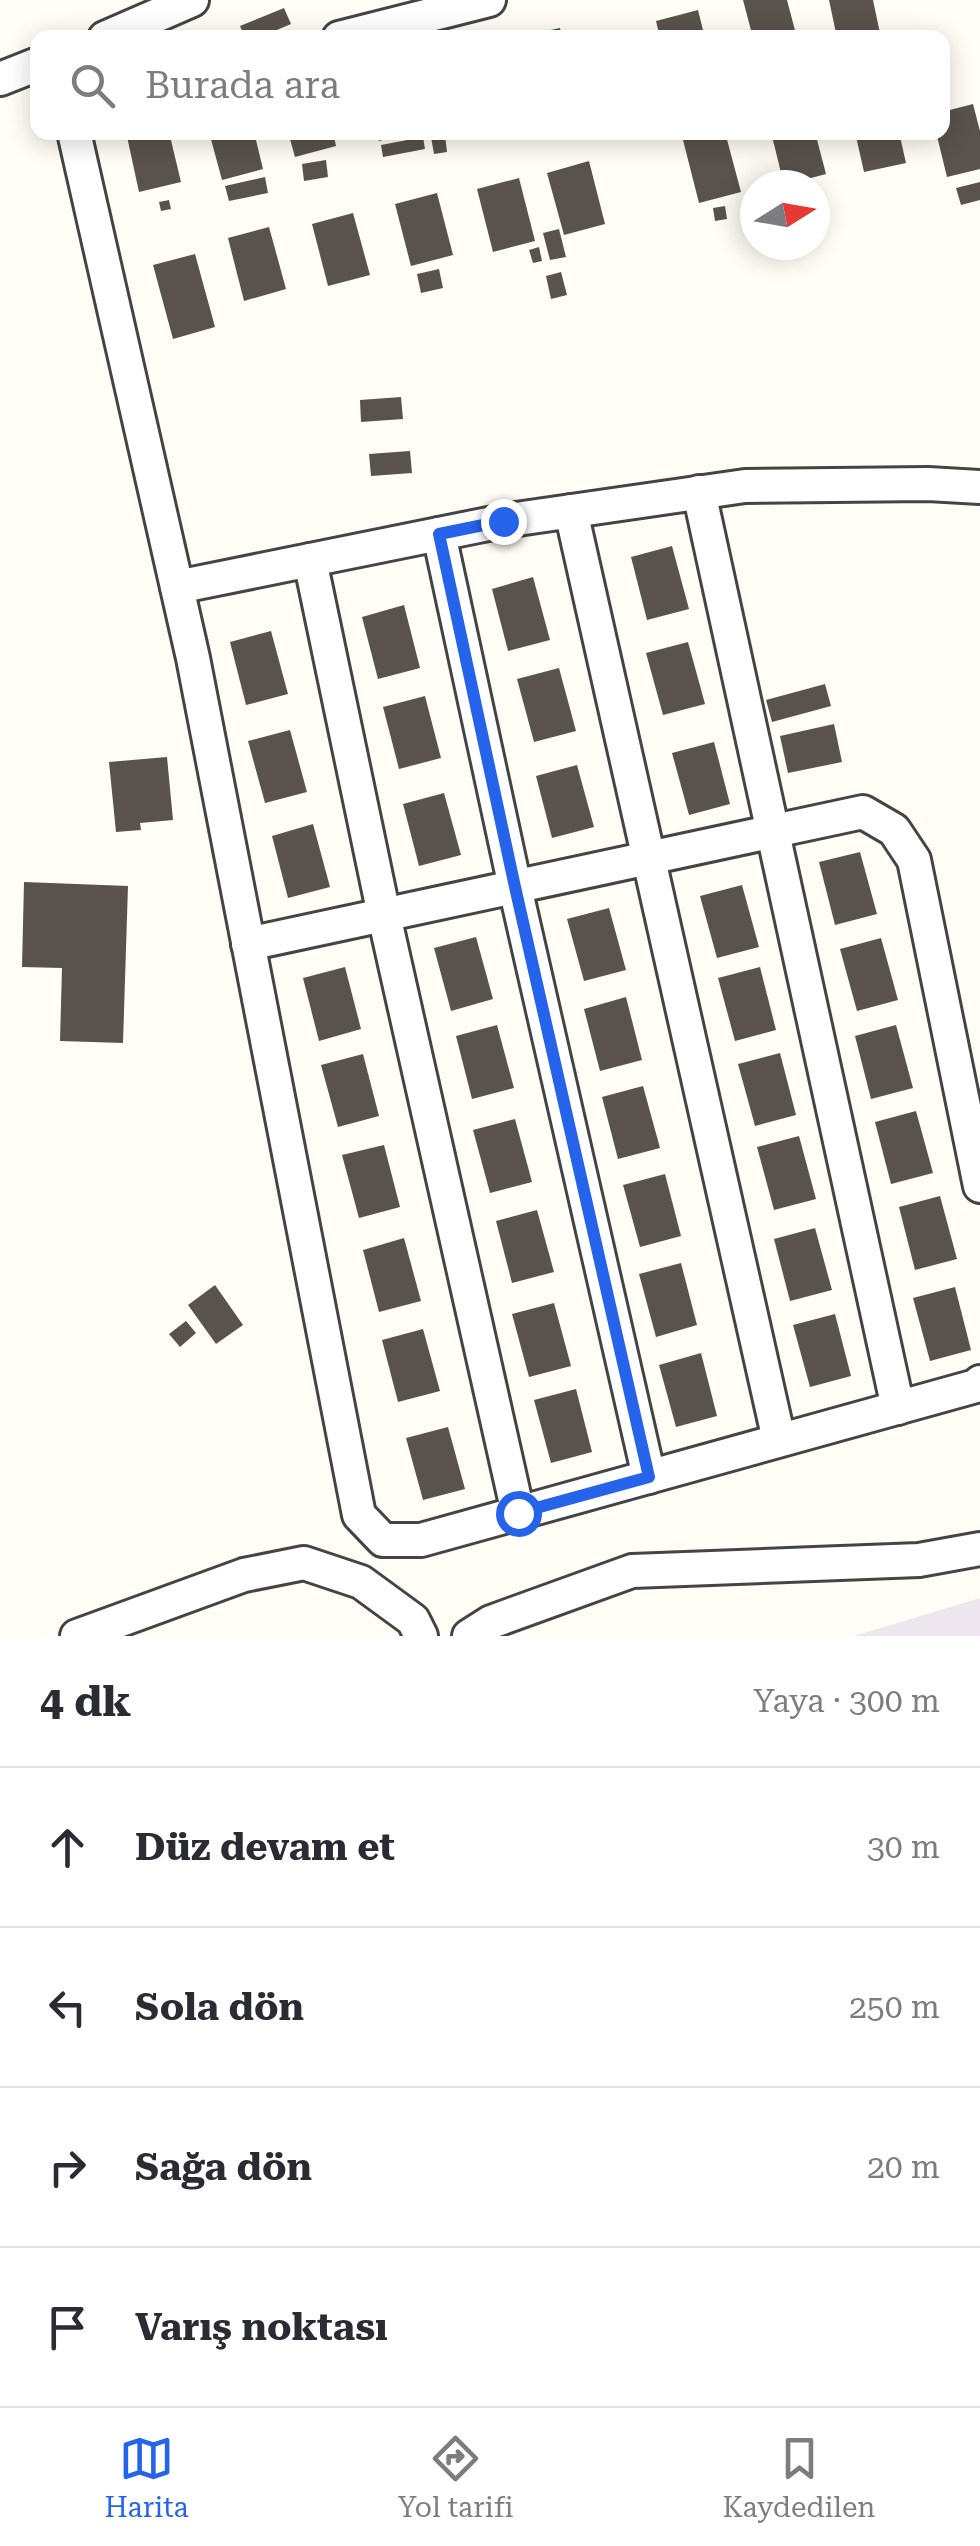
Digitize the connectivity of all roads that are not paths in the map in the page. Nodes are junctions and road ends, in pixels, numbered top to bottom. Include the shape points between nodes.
1 (192, 0) edge
2 (488, 0) edge
3 (123, 30) edge
4 (370, 30) edge
5 (30, 69) edge
6 (0, 79) edge
7 (76, 140) edge
8 (980, 487) edge
9 (700, 492) junction
10 (571, 511) junction
11 (439, 534) junction
12 (310, 560) junction
13 (177, 587) junction
14 (774, 832) junction
15 (648, 859) junction
16 (515, 887) junction
17 (384, 915) junction
18 (248, 944) junction
19 (980, 1186) edge
20 (980, 1382) edge
21 (898, 1408) junction
22 (780, 1440) junction
23 (649, 1477) junction
24 (518, 1513) junction
25 (980, 1550) edge
26 (77, 1636) edge
27 (421, 1636) edge
28 (469, 1636) edge

1 - 3 street
2 - 4 street
5 - 6 street
7 - 13 street
8 - 9 street via 745,486
9 - 10 street
9 - 14 street
10 - 11 street
10 - 15 street
11 - 12 street
11 - 16 street
12 - 13 street
12 - 17 street
13 - 18 street
14 - 15 street
14 - 19 street via 863,812 894,830 914,860
14 - 21 street
15 - 16 street
15 - 22 street
16 - 17 street
16 - 23 street
17 - 18 street
17 - 24 street
18 - 24 street via 359,1515 384,1540 421,1540
20 - 21 street
21 - 22 street
22 - 23 street
23 - 24 street
25 - 28 street via 919,1560 632,1571
26 - 27 street via 244,1575 304,1562 361,1582 413,1620

